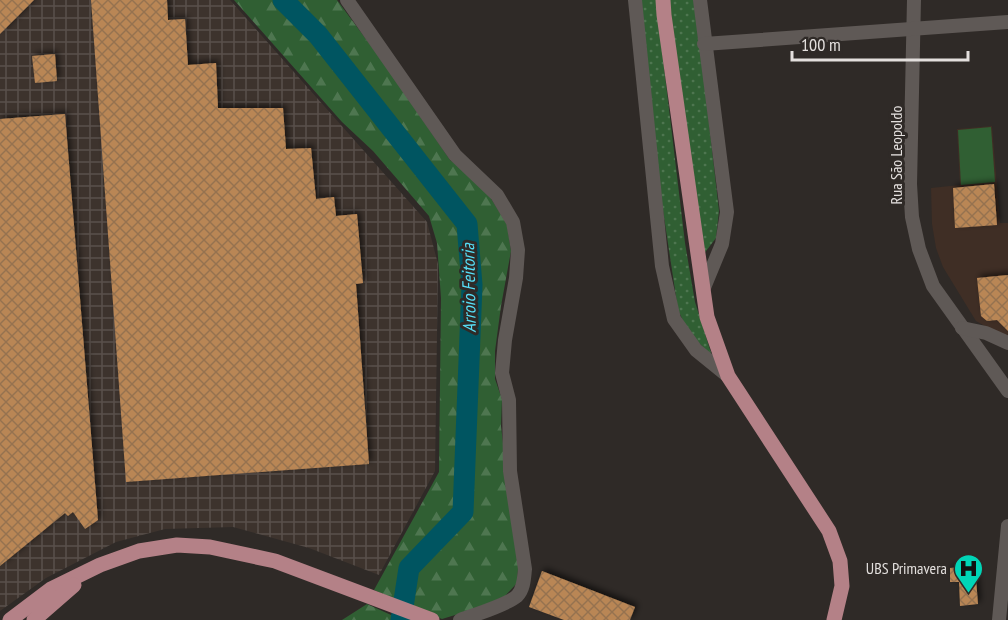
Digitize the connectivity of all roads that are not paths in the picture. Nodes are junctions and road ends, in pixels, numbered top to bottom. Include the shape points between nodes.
1 (347, 0) edge
2 (636, 0) edge
3 (663, 0) edge
4 (700, 0) edge
5 (914, 0) edge
6 (1008, 22) edge
7 (913, 29) junction
8 (704, 44) junction
9 (703, 290) junction
10 (962, 328) junction
11 (1008, 343) edge
12 (728, 376) junction
13 (1007, 386) edge
14 (1008, 526) edge
15 (100, 565) junction
16 (1006, 568) edge
17 (10, 620) edge
18 (34, 620) edge
19 (432, 620) edge
20 (460, 620) edge
21 (834, 620) edge
22 (999, 620) edge

1 - 20 street via 455,155 497,195 513,222 518,250 516,278 502,373 509,400 510,471 524,584 518,596
2 - 12 street via 662,266 674,319 696,350
3 - 9 main road
4 - 8 street
5 - 7 street, Rua São Leopoldo
6 - 7 street
7 - 8 street
7 - 10 street, Rua São Leopoldo via 912,217 933,286
8 - 9 street via 727,212 722,244
9 - 12 main road via 707,317
10 - 11 street
10 - 13 street, Rua São Leopoldo
12 - 21 main road via 830,531 840,561 842,586
14 - 16 street
15 - 17 main road via 51,589
15 - 18 main road
15 - 19 main road via 139,551 177,545 210,547 275,561
16 - 22 street

